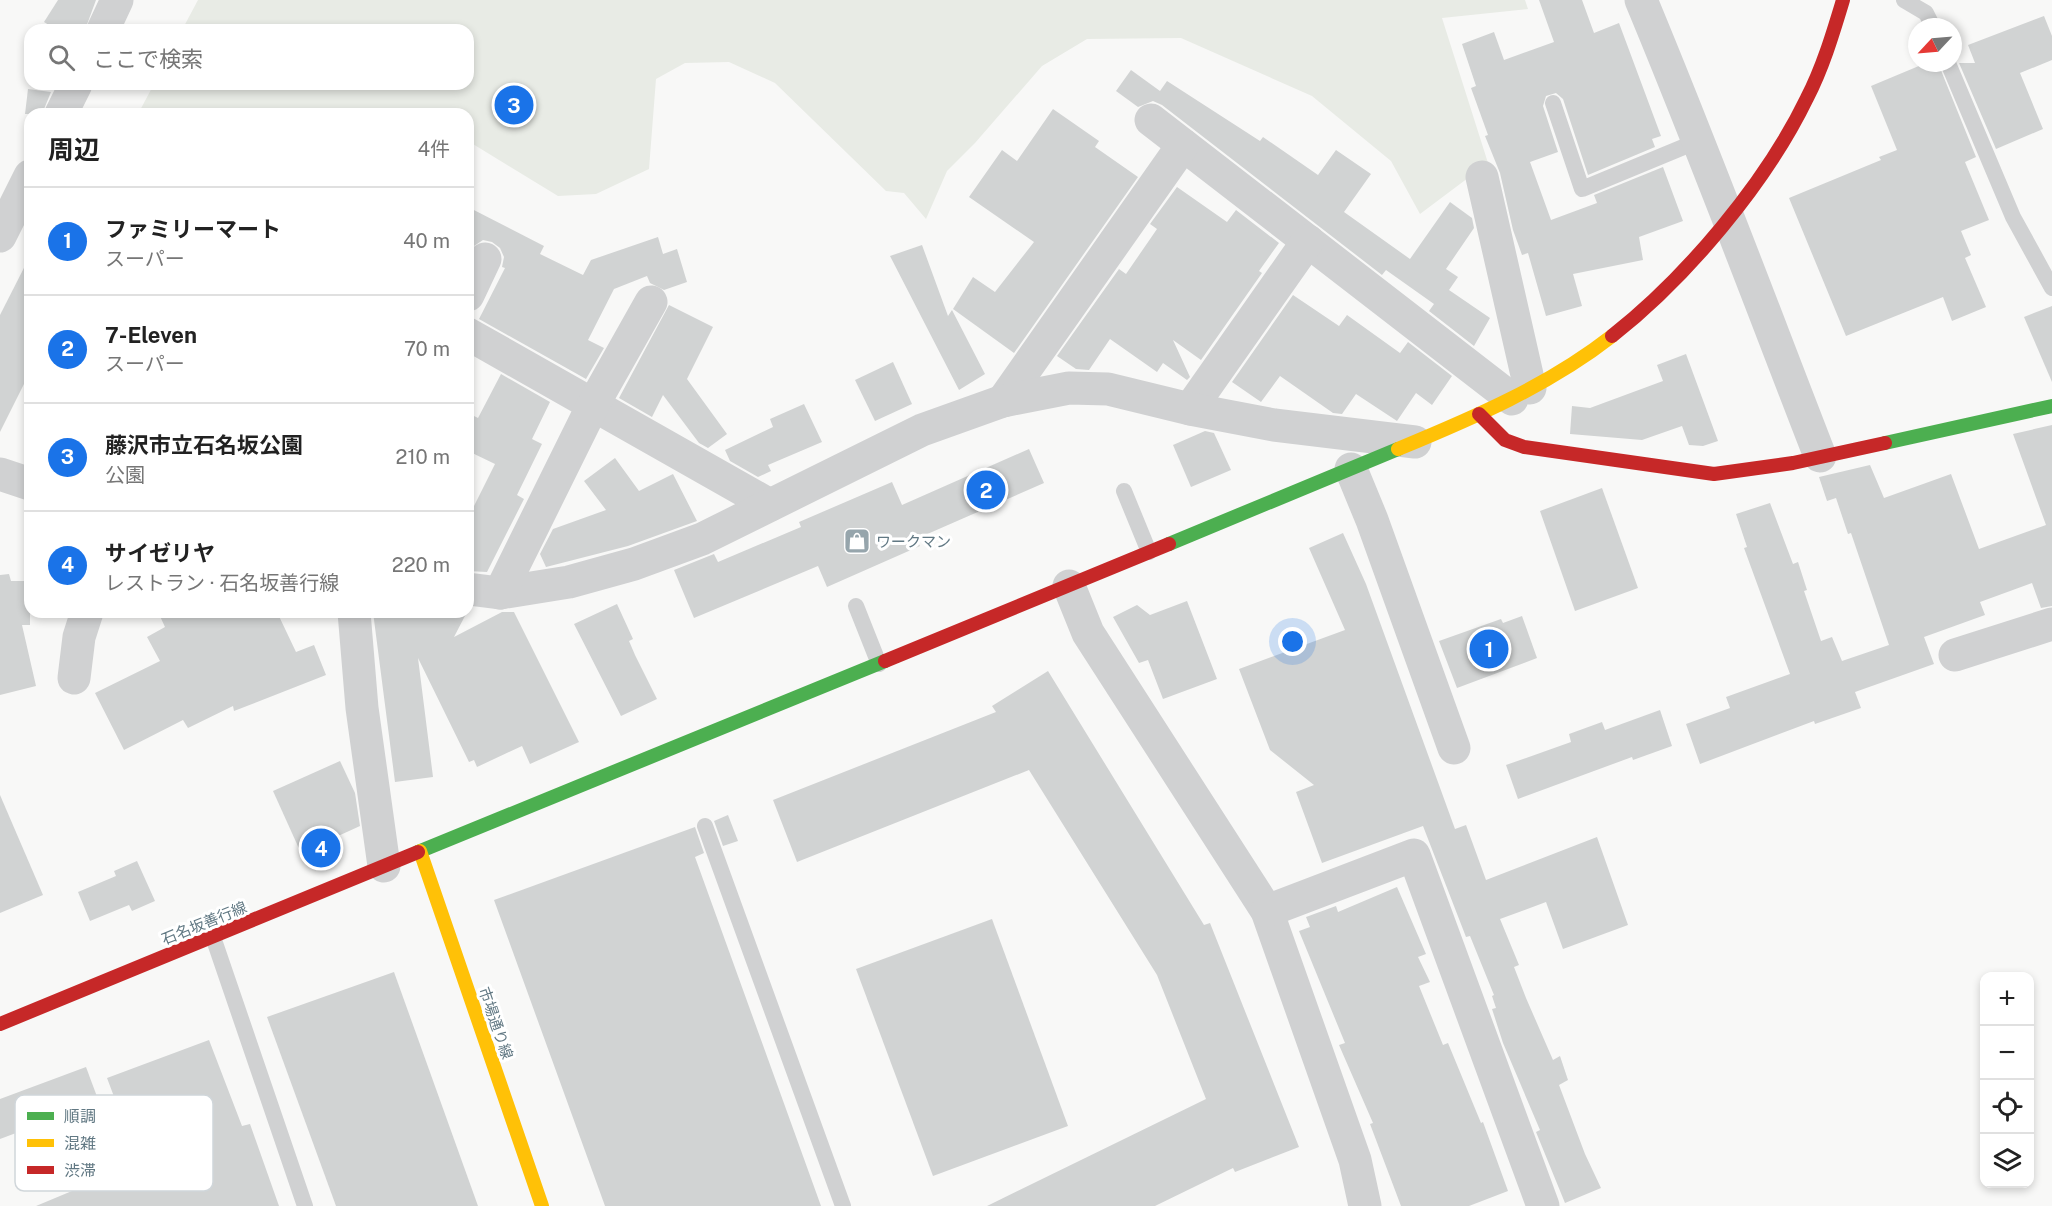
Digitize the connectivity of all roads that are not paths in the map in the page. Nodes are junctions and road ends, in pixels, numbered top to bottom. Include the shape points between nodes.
1 (117, 0) edge
2 (1641, 0) edge
3 (1843, 0) edge
4 (1904, 0) edge
5 (1928, 18) edge
6 (106, 24) edge
7 (1952, 72) edge
8 (73, 90) edge
9 (1553, 103) dead end
10 (64, 108) edge
11 (1151, 120) dead end
12 (1698, 141) junction
13 (1183, 145) junction
14 (1482, 177) dead end
15 (24, 188) edge
16 (1728, 219) junction
17 (0, 236) edge
18 (1308, 241) junction
19 (485, 259) dead end
20 (474, 282) edge
21 (2052, 288) edge
22 (651, 302) dead end
23 (474, 337) edge
24 (1521, 394) junction
25 (1003, 400) junction
26 (593, 405) junction
27 (2052, 406) edge
28 (1190, 409) junction
29 (1479, 414) junction
30 (1415, 442) junction
31 (1820, 456) junction
32 (1351, 470) junction
33 (1124, 491) dead end
34 (770, 505) junction
35 (1149, 552) junction
36 (1069, 586) junction
37 (474, 590) edge
38 (500, 593) junction
39 (856, 606) dead end
40 (85, 618) edge
41 (354, 618) edge
42 (2052, 624) edge
43 (1955, 655) dead end
44 (879, 664) junction
45 (74, 678) dead end
46 (1454, 748) dead end
47 (705, 826) dead end
48 (420, 851) junction
49 (384, 866) junction
50 (1267, 911) junction
51 (213, 937) junction
52 (0, 1024) edge
53 (305, 1206) edge
54 (542, 1206) edge
55 (843, 1206) edge
56 (1365, 1206) edge
57 (1543, 1206) edge

1 - 6 street
2 - 12 street
3 - 16 street, 石名坂善行線 via 1808,97 1786,138
4 - 5 lane
7 - 21 lane via 2013,217
8 - 10 street
9 - 12 lane via 1582,189
11 - 13 street
12 - 16 street
13 - 18 street
13 - 25 street
14 - 24 street
15 - 17 street
16 - 24 street, 石名坂善行線 via 1687,268 1636,319 1573,364
16 - 31 street
18 - 24 street
18 - 28 street
19 - 20 street
22 - 26 street
23 - 26 street
24 - 29 street, 石名坂善行線
25 - 28 street via 1070,388 1108,389
25 - 34 street via 922,430
26 - 34 street
26 - 38 street
27 - 31 street
28 - 30 street via 1274,425
29 - 30 street, 石名坂善行線
29 - 31 street via 1505,440 1524,447 1714,474
30 - 32 street, 石名坂善行線
32 - 35 street, 石名坂善行線
32 - 46 street
33 - 35 lane
34 - 38 street via 702,539 634,564 569,582
35 - 36 street, 石名坂善行線
36 - 44 street, 石名坂善行線
36 - 50 street via 1088,633
37 - 38 street
39 - 44 lane
40 - 45 street
41 - 49 street via 362,708
42 - 43 street
44 - 48 street, 石名坂善行線
47 - 55 lane
48 - 49 street, 石名坂善行線
48 - 54 street, 市場通り線
49 - 51 street, 石名坂善行線
50 - 56 street via 1356,1160
50 - 57 street via 1414,855
51 - 52 street, 石名坂善行線
51 - 53 lane

